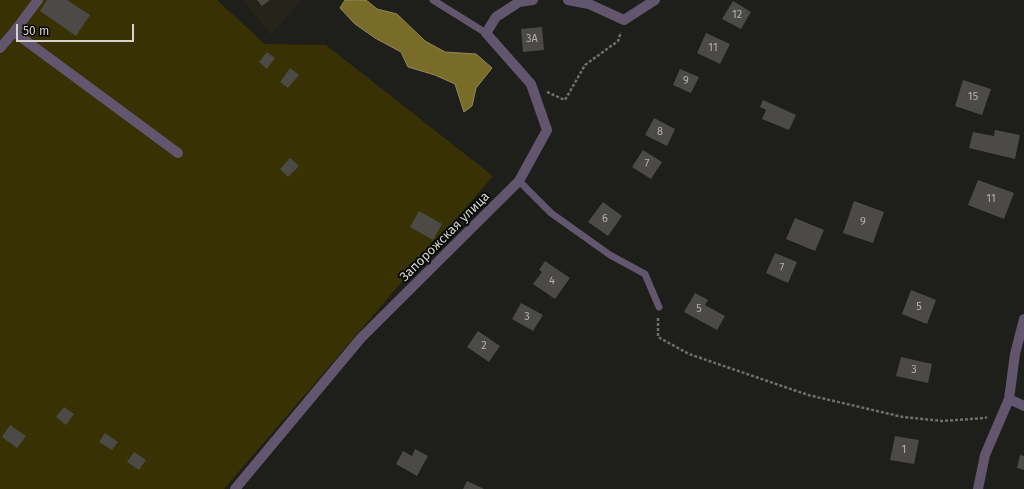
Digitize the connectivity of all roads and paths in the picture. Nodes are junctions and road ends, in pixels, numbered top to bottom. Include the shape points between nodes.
1 (38, 0) edge
2 (433, 0) edge
3 (533, 0) edge
4 (568, 0) edge
5 (655, 0) edge
6 (624, 20) junction
7 (14, 32) junction
8 (486, 32) junction
9 (0, 48) edge
10 (531, 84) junction
11 (178, 153) dead end
12 (519, 181) junction
13 (659, 307) joint
14 (1024, 319) edge
15 (1009, 399) junction
16 (1024, 406) edge
17 (991, 413) dead end
18 (234, 489) edge
19 (978, 489) edge

1 - 7 street
2 - 8 lane
3 - 8 street via 519,2 496,16
4 - 6 street via 589,4
5 - 6 street
6 - 10 path via 618,41 585,65 565,100
7 - 9 street
7 - 11 street
8 - 10 street, Запорожская улица
10 - 12 street, Запорожская улица via 546,130
12 - 13 lane via 551,213 610,255 645,274
12 - 18 street, Запорожская улица via 361,338
13 - 17 path via 658,337 690,354 808,395 903,417 942,421 985,418
14 - 15 street via 1015,354
15 - 16 street
15 - 19 street via 985,455

